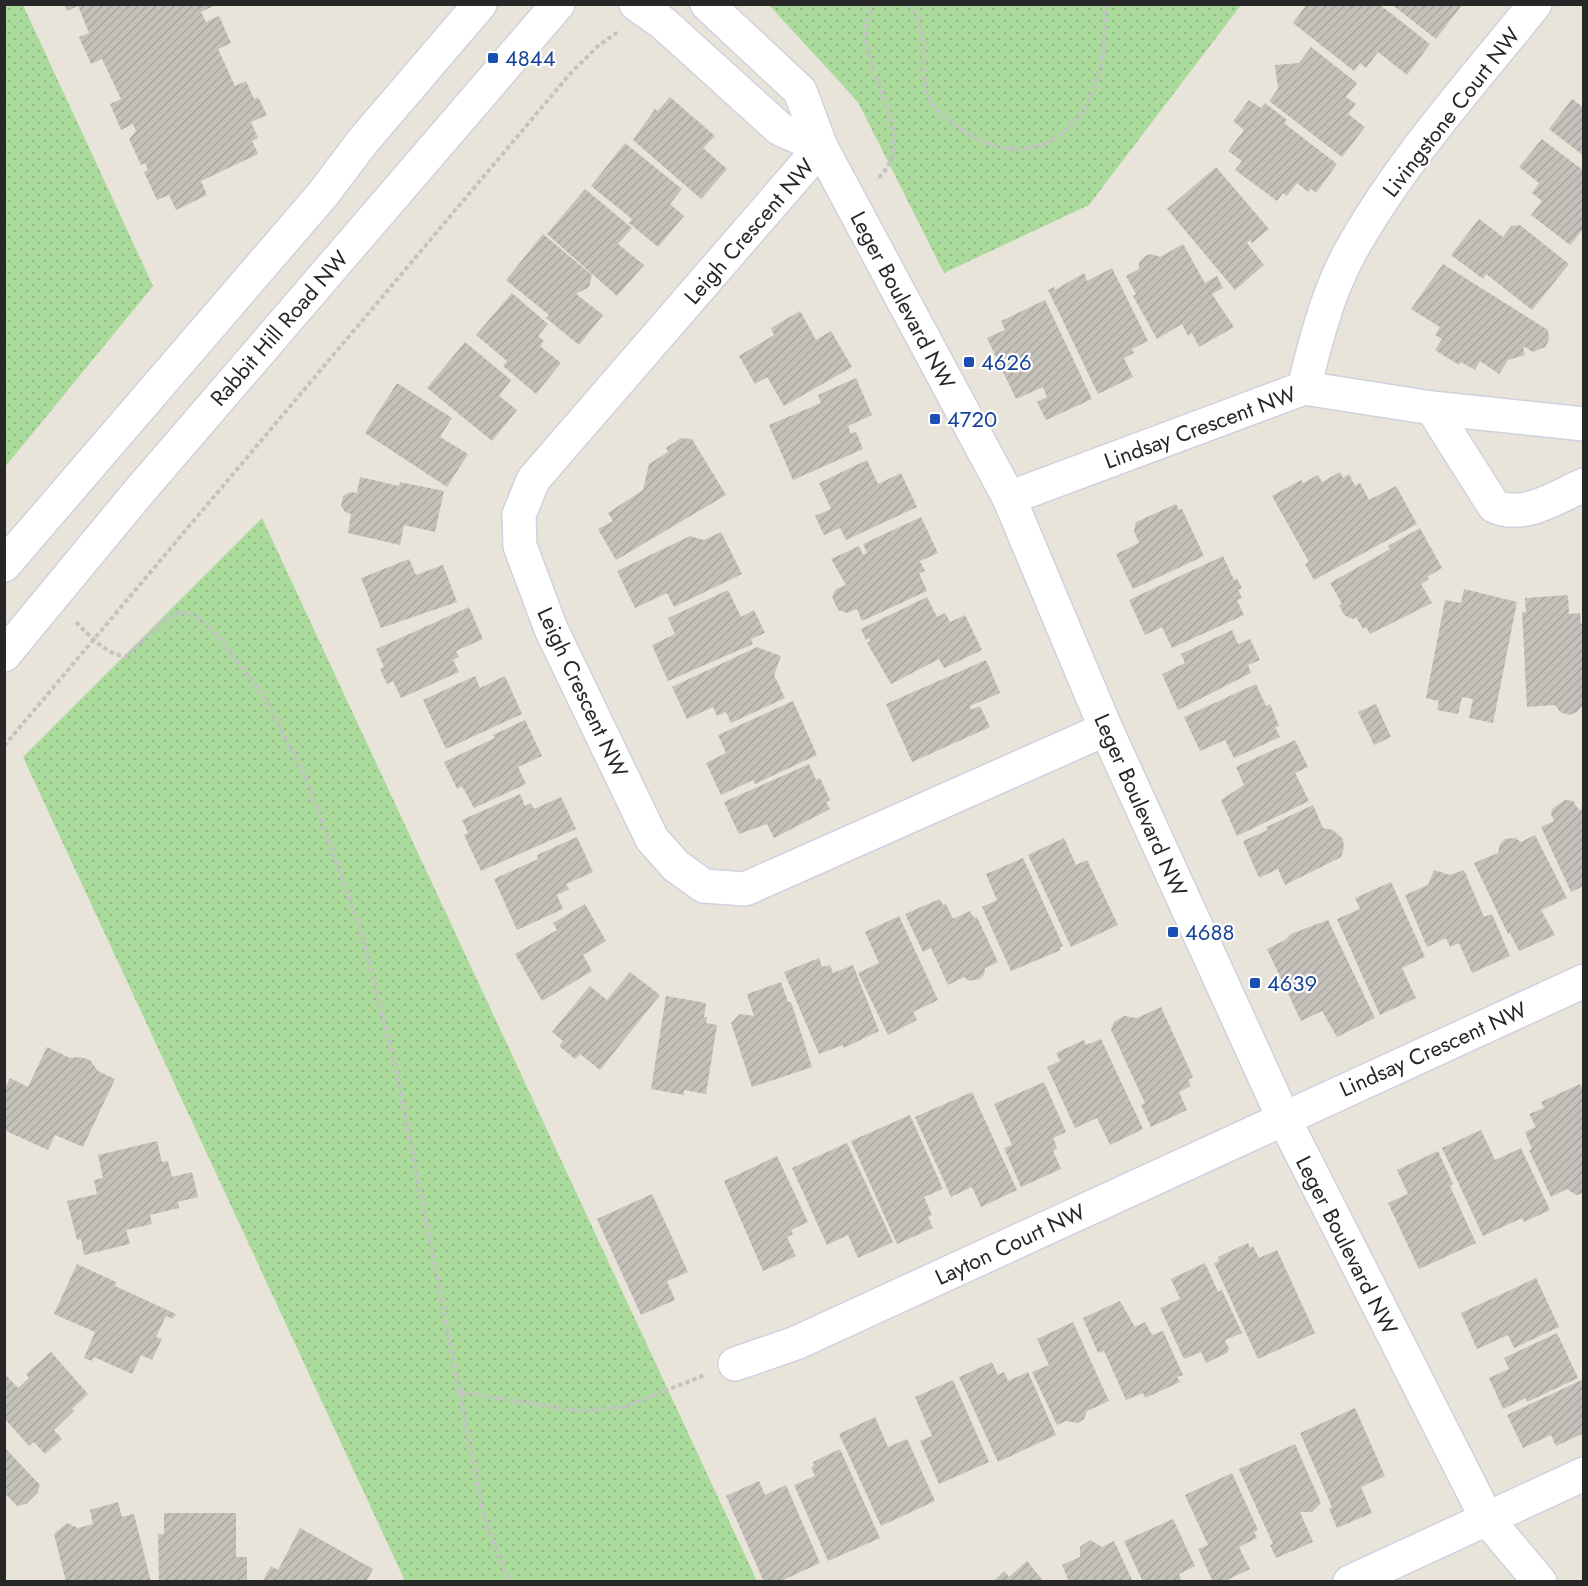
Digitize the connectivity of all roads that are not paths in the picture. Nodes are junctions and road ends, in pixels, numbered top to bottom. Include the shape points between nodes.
1 (480, 4) edge
2 (558, 4) edge
3 (707, 4) edge
4 (1535, 4) edge
5 (637, 5) edge
6 (821, 147) junction
7 (1304, 388) junction
8 (1432, 408) junction
9 (1584, 424) edge
10 (1584, 485) edge
11 (1008, 498) junction
12 (4, 565) edge
13 (4, 655) edge
14 (1106, 729) junction
15 (1584, 981) edge
16 (1282, 1117) junction
17 (735, 1364) road end
18 (1584, 1474) edge
19 (1487, 1520) junction
20 (1350, 1581) edge
21 (1540, 1581) edge

1 - 12 street via 323,194
2 - 13 street, Rabbit Hill Road NW via 144,485
3 - 6 street, Leger Boulevard NW via 800,91
4 - 7 street, Livingstone Court NW via 1396,177 1354,246 1318,332
5 - 6 street via 663,23 780,129
6 - 11 street, Leger Boulevard NW
6 - 14 street, Leigh Crescent NW via 539,472 519,514 520,546 551,629 652,839 676,866 704,886 745,889
7 - 8 street, Lindsay Crescent NW
7 - 11 street, Lindsay Crescent NW
8 - 9 street, Lindsay Crescent NW
8 - 10 street via 1494,506 1518,512
11 - 14 street, Leger Boulevard NW
14 - 16 street, Leger Boulevard NW
15 - 16 street, Lindsay Crescent NW
16 - 17 street, Layton Court NW via 796,1343
16 - 19 street, Leger Boulevard NW
18 - 19 street
19 - 20 street
19 - 21 street, Leger Boulevard NW

